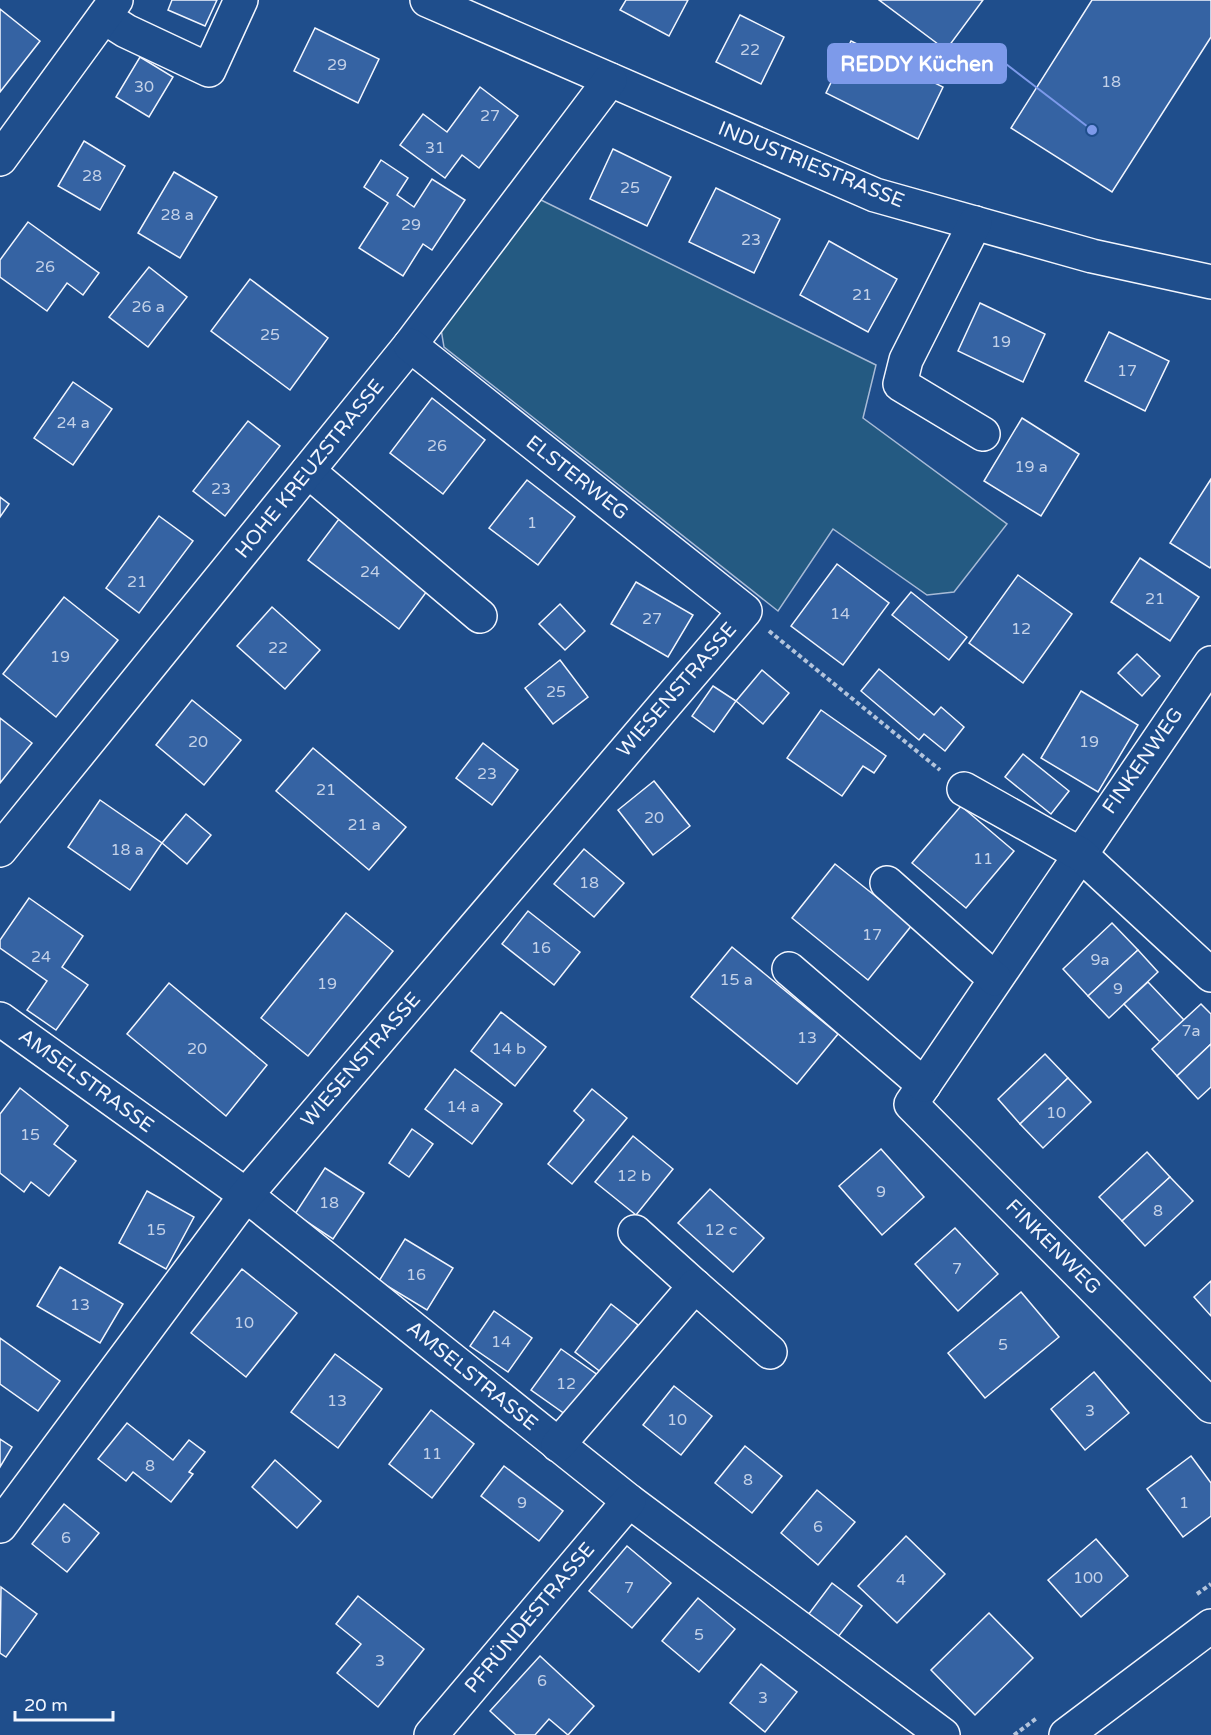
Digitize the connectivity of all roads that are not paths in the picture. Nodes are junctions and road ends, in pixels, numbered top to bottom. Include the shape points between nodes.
1 (241, 0) edge
2 (427, 0) edge
3 (110, 9) edge
4 (610, 81) junction
5 (0, 159) edge
6 (975, 223) junction
7 (1211, 282) edge
8 (410, 345) junction
9 (983, 434) dead end
10 (308, 471) junction
11 (745, 611) joint
12 (480, 616) dead end
13 (1211, 663) edge
14 (964, 789) road end
15 (0, 850) edge
16 (1080, 854) junction
17 (887, 883) dead end
18 (789, 969) dead end
19 (1211, 975) edge
20 (995, 979) junction
21 (0, 1019) edge
22 (924, 1085) junction
23 (246, 1195) junction
24 (635, 1232) dead end
25 (695, 1286) junction
26 (770, 1352) dead end
27 (1211, 1406) edge
28 (558, 1445) junction
29 (629, 1501) junction
30 (0, 1526) edge
31 (1211, 1626) edge
32 (431, 1735) edge
33 (944, 1735) edge
34 (1066, 1735) edge

1 - 3 street via 208,70 126,31
2 - 4 street, INDUSTRIESTRASSE
3 - 5 street
4 - 6 street, INDUSTRIESTRASSE via 876,195
4 - 8 street, HOHE KREUZSTRASSE
6 - 7 street, INDUSTRIESTRASSE via 1092,256
6 - 9 street via 906,360 900,384
8 - 10 street, HOHE KREUZSTRASSE
8 - 11 street, ELSTERWEG
10 - 12 street
10 - 15 street, HOHE KREUZSTRASSE
11 - 23 street, WIESENSTRASSE
13 - 16 street, FINKENWEG
14 - 16 street
16 - 19 street
16 - 20 street, FINKENWEG
17 - 20 street
18 - 22 street
20 - 22 street, FINKENWEG
21 - 23 street, AMSELSTRASSE
22 - 27 street, FINKENWEG via 911,1104
23 - 28 street, AMSELSTRASSE
23 - 30 street, WIESENSTRASSE
24 - 25 street
25 - 26 street
25 - 28 street
28 - 29 street, AMSELSTRASSE
29 - 32 street, PFRÜNDESTRASSE
29 - 33 street, AMSELSTRASSE
31 - 34 street

